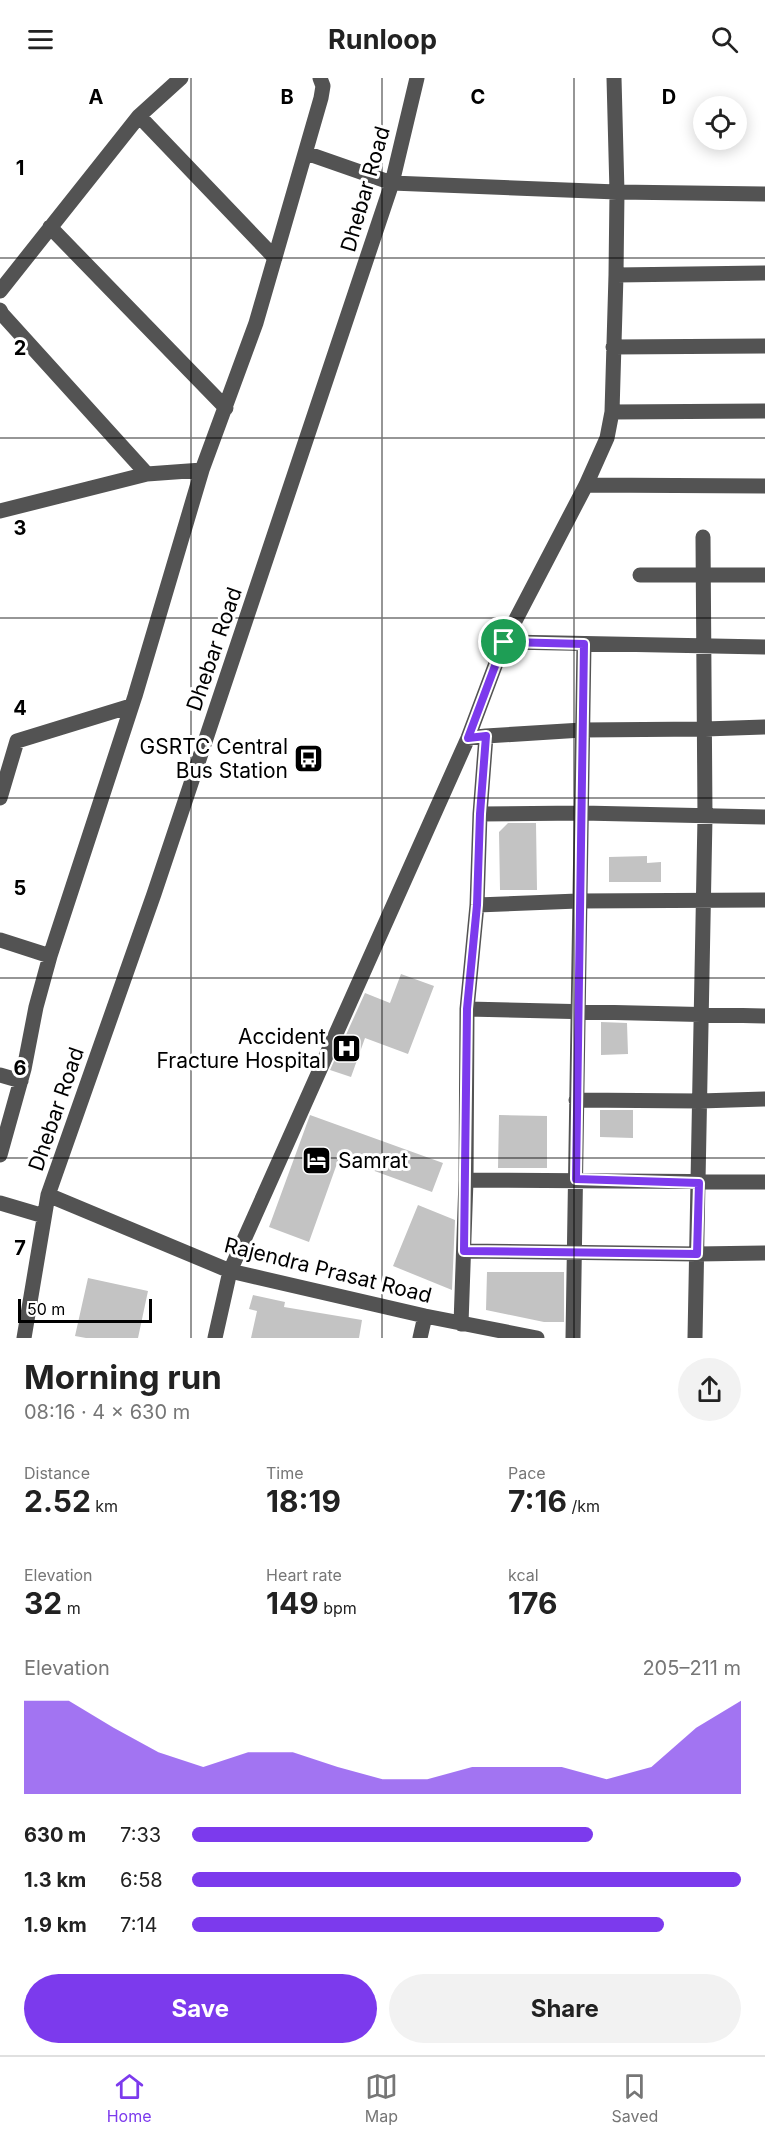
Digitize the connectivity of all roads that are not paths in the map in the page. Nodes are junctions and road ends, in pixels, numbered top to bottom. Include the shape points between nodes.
1 (181, 78) edge
2 (320, 78) edge
3 (417, 78) edge
4 (614, 78) edge
5 (139, 116) junction
6 (306, 153) junction
7 (392, 183) junction
8 (617, 192) junction
9 (765, 194) edge
10 (50, 227) junction
11 (275, 258) junction
12 (765, 273) edge
13 (616, 275) junction
14 (0, 291) edge
15 (0, 310) edge
16 (765, 346) edge
17 (614, 347) junction
18 (226, 408) junction
19 (765, 411) edge
20 (612, 412) junction
21 (202, 470) junction
22 (147, 474) junction
23 (586, 485) junction
24 (765, 486) edge
25 (0, 511) edge
26 (703, 537) dead end
27 (765, 574) edge
28 (640, 575) dead end
29 (703, 575) junction
30 (504, 642) junction
31 (584, 644) junction
32 (703, 646) junction
33 (765, 647) edge
34 (131, 706) junction
35 (765, 727) edge
36 (705, 729) junction
37 (582, 730) junction
38 (486, 736) junction
39 (468, 738) junction
40 (17, 741) junction
41 (0, 745) edge
42 (0, 798) edge
43 (582, 813) junction
44 (480, 814) junction
45 (705, 817) junction
46 (765, 817) edge
47 (765, 900) edge
48 (578, 901) junction
49 (704, 901) junction
50 (477, 905) junction
51 (0, 940) edge
52 (50, 956) junction
53 (467, 1009) junction
54 (577, 1012) junction
55 (702, 1015) junction
56 (765, 1016) edge
57 (0, 1075) edge
58 (21, 1081) junction
59 (765, 1098) edge
60 (576, 1100) junction
61 (700, 1101) junction
62 (0, 1155) edge
63 (576, 1179) junction
64 (466, 1180) junction
65 (765, 1182) edge
66 (699, 1183) junction
67 (48, 1196) junction
68 (0, 1203) edge
69 (44, 1216) junction
70 (464, 1251) junction
71 (574, 1253) junction
72 (765, 1253) edge
73 (697, 1254) junction
74 (230, 1270) junction
75 (425, 1316) junction
76 (461, 1324) junction
77 (24, 1338) edge
78 (216, 1338) edge
79 (420, 1338) edge
80 (537, 1338) edge
81 (573, 1338) edge
82 (695, 1338) edge

1 - 5 street
2 - 6 street via 321,98
3 - 7 street, Dhebar Road
4 - 8 street
5 - 10 street
5 - 11 street
6 - 7 street
6 - 11 street
7 - 8 street
7 - 67 street, Dhebar Road via 154,894
8 - 9 street
8 - 13 street
10 - 14 street
10 - 18 street
11 - 18 street
12 - 13 street
13 - 17 street
15 - 22 street
16 - 17 street
17 - 20 street
18 - 21 street
19 - 20 street
20 - 23 street via 607,438
21 - 22 street
21 - 34 street
22 - 25 street
23 - 24 street
23 - 30 street
26 - 29 street
27 - 29 street
28 - 29 street
29 - 32 street
30 - 31 street
30 - 39 street
31 - 32 street
31 - 37 street
32 - 33 street
32 - 36 street
34 - 40 street
34 - 52 street
35 - 36 street
36 - 37 street
36 - 45 street
37 - 38 street
37 - 43 street
38 - 39 street
38 - 44 street
39 - 74 street
40 - 41 street
40 - 42 street
43 - 44 street
43 - 45 street
43 - 48 street
44 - 50 street
45 - 46 street
45 - 49 street
47 - 49 street
48 - 49 street
48 - 50 street
48 - 54 street
49 - 55 street
50 - 53 street
51 - 52 street
52 - 58 street
53 - 54 street
53 - 64 street
54 - 55 street
54 - 60 street
55 - 56 street
55 - 61 street
57 - 58 street
58 - 62 street
59 - 61 street
60 - 61 street
60 - 63 street
61 - 66 street
63 - 64 street
63 - 66 street
63 - 71 street
64 - 70 street
65 - 66 street
66 - 73 street
67 - 69 street, Dhebar Road
67 - 74 street, Rajendra Prasat Road
68 - 69 street
69 - 77 street, Dhebar Road
70 - 71 street
70 - 76 street
71 - 73 street
71 - 81 street
72 - 73 street
73 - 82 street
74 - 75 street, Rajendra Prasat Road
74 - 78 street
75 - 76 street, Rajendra Prasat Road
75 - 79 street
76 - 80 street, Rajendra Prasat Road

